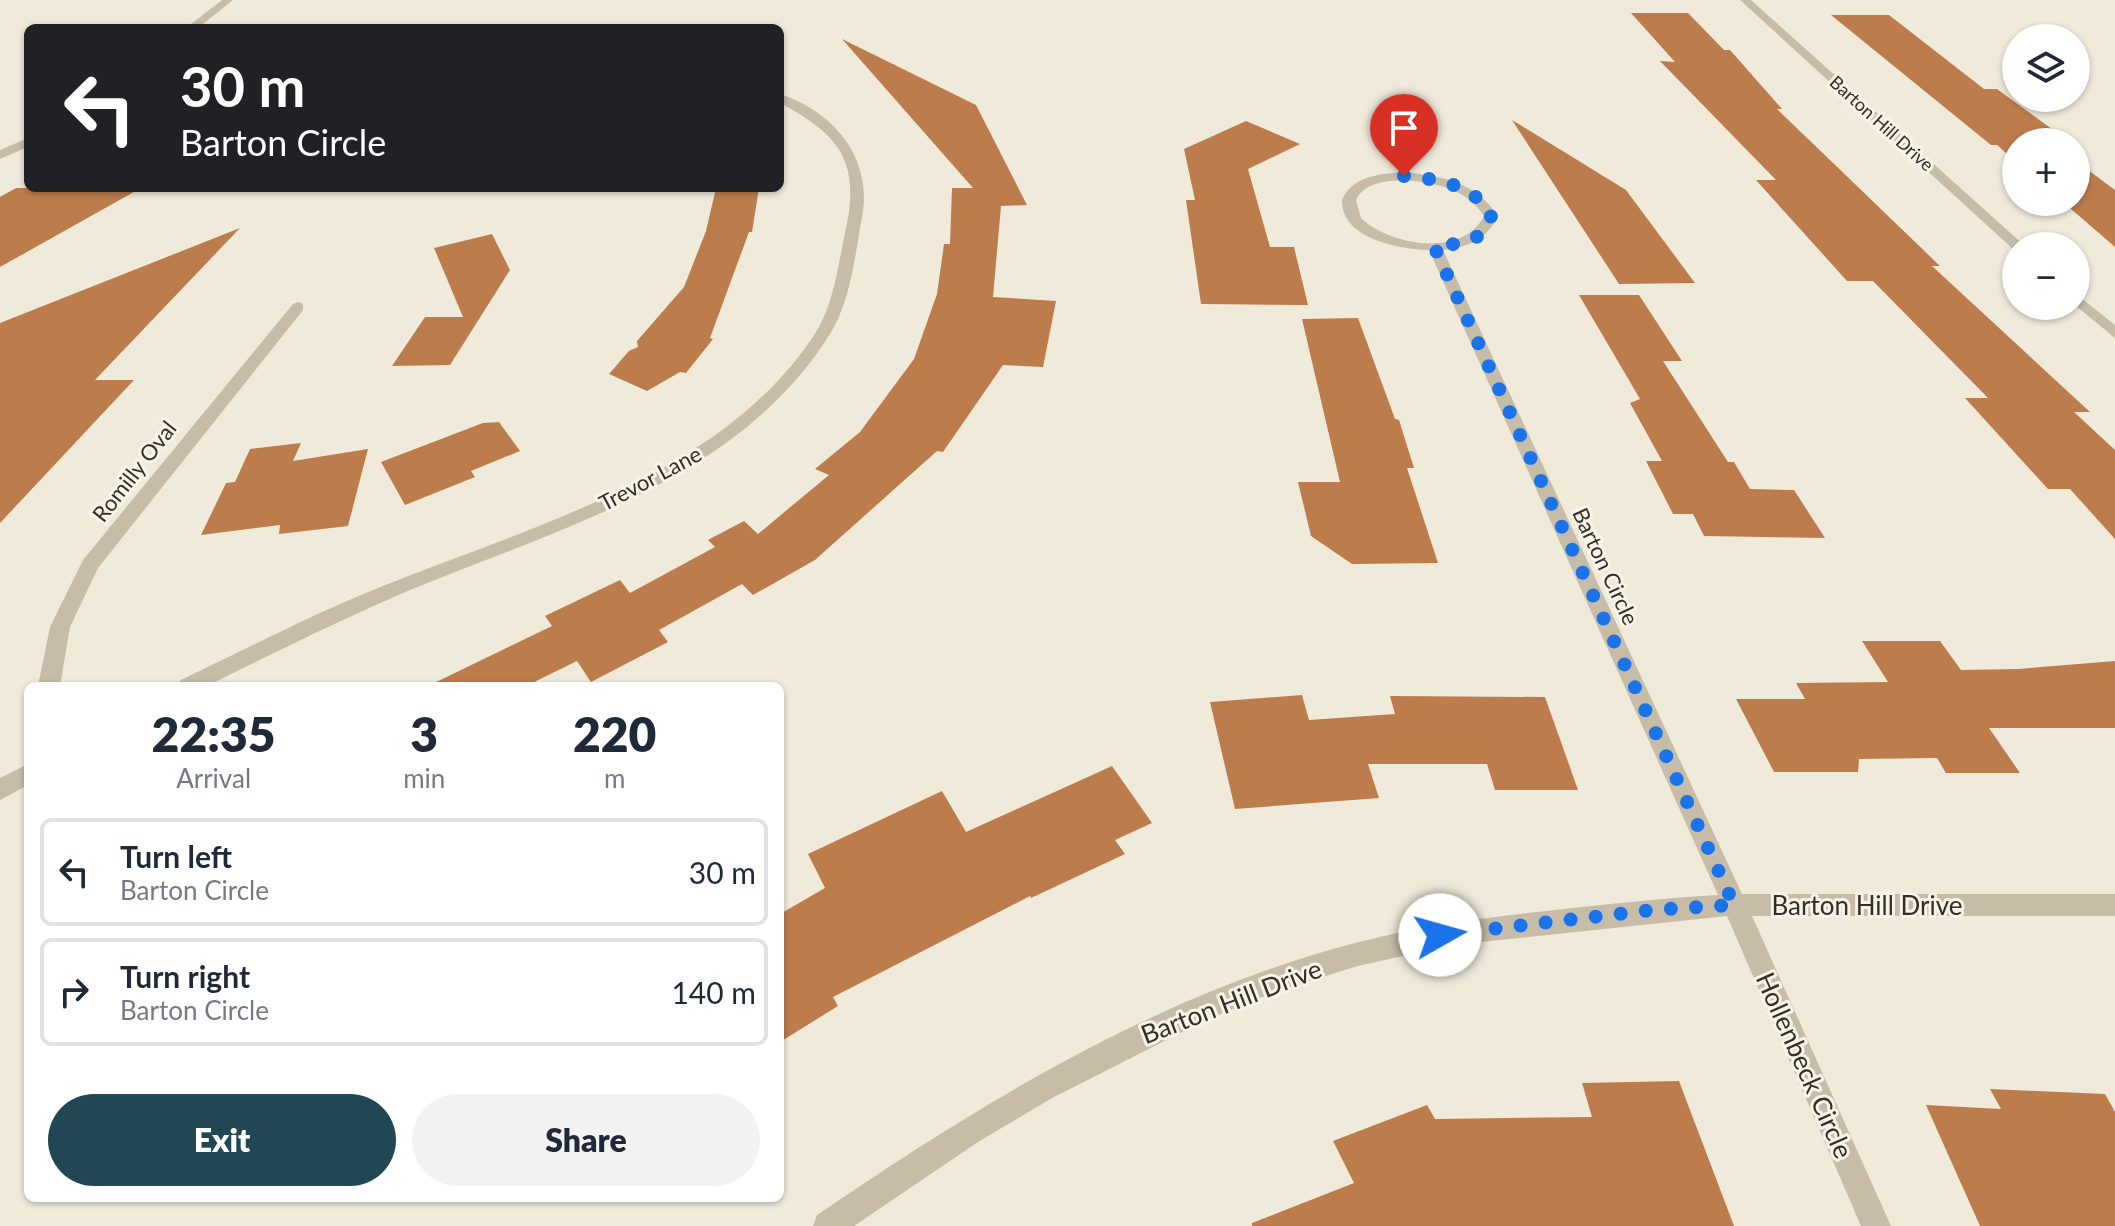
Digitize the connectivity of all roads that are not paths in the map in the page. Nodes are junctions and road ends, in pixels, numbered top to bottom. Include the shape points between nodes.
1 (228, 0) edge
2 (1745, 0) edge
3 (196, 24) edge
4 (784, 100) edge
5 (24, 144) edge
6 (0, 155) edge
7 (2002, 232) edge
8 (1434, 246) junction
9 (298, 307) dead end
10 (2090, 311) edge
11 (2115, 333) edge
12 (50, 682) edge
13 (196, 682) edge
14 (24, 775) edge
15 (0, 790) edge
16 (1734, 905) junction
17 (2115, 905) edge
18 (828, 1226) edge
19 (1876, 1226) edge

1 - 3 street
2 - 7 street, Barton Hill Drive
4 - 13 street, Trevor Lane via 828,126 855,159 858,214 825,331 760,406 713,444 654,479 584,513 367,600
5 - 6 street
8 - 8 street via 1369,231 1355,221 1348,199 1367,182 1404,176 1451,184 1485,204 1491,216 1477,238
8 - 16 street, Barton Circle
9 - 12 street, Romilly Oval via 90,565 60,627
10 - 11 street
14 - 15 street
16 - 17 street, Barton Hill Drive
16 - 18 street, Barton Hill Drive via 1440,935 1275,979 1112,1048 894,1179
16 - 19 street, Hollenbeck Circle

